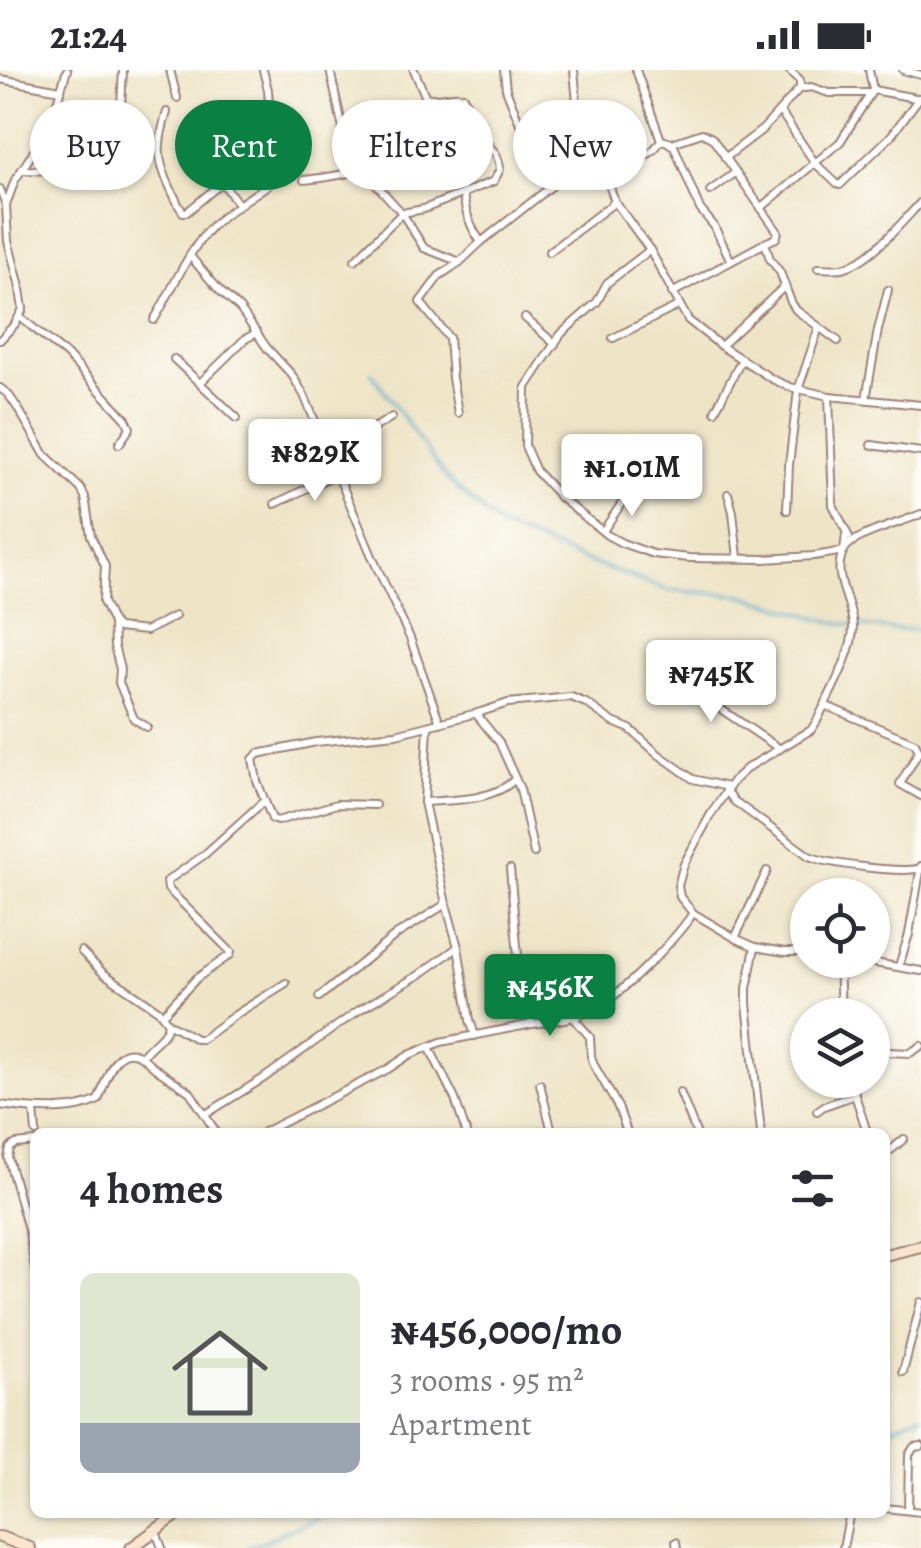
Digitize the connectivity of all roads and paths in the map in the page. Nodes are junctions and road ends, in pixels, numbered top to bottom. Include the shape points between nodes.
1 (67, 70) edge
2 (123, 70) edge
3 (170, 70) edge
4 (262, 70) edge
5 (330, 70) edge
6 (414, 70) edge
7 (504, 70) edge
8 (574, 70) edge
9 (636, 70) edge
10 (790, 70) edge
11 (869, 70) edge
12 (903, 70) edge
13 (921, 75) edge
14 (0, 79) edge
15 (800, 89) junction
16 (61, 90) junction
17 (872, 91) junction
18 (425, 97) junction
19 (177, 98) dead end
20 (920, 99) edge
21 (269, 100) edge
22 (336, 100) edge
23 (426, 100) edge
24 (577, 100) edge
25 (513, 106) edge
26 (780, 111) junction
27 (167, 112) dead end
28 (663, 141) junction
29 (647, 157) edge
30 (725, 158) junction
31 (815, 162) junction
32 (22, 170) junction
33 (735, 173) junction
34 (0, 189) edge
35 (213, 190) edge
36 (228, 190) edge
37 (261, 190) edge
38 (381, 190) edge
39 (547, 190) edge
40 (611, 190) edge
41 (710, 190) dead end
42 (463, 194) junction
43 (615, 202) junction
44 (921, 202) edge
45 (6, 205) junction
46 (239, 206) junction
47 (761, 208) junction
48 (918, 212) edge
49 (402, 214) junction
50 (4, 242) edge
51 (481, 242) junction
52 (765, 243) junction
53 (650, 250) junction
54 (549, 252) dead end
55 (190, 256) junction
56 (355, 260) dead end
57 (731, 261) junction
58 (460, 262) junction
59 (818, 268) dead end
60 (785, 286) junction
61 (888, 290) dead end
62 (672, 292) junction
63 (678, 306) junction
64 (20, 316) junction
65 (524, 318) dead end
66 (154, 320) dead end
67 (819, 328) junction
68 (257, 333) junction
69 (613, 338) dead end
70 (0, 340) edge
71 (838, 342) dead end
72 (554, 344) junction
73 (720, 346) junction
74 (174, 359) dead end
75 (742, 359) junction
76 (201, 382) junction
77 (0, 388) edge
78 (798, 390) junction
79 (829, 396) junction
80 (866, 399) junction
81 (921, 405) edge
82 (715, 412) dead end
83 (458, 413) dead end
84 (236, 418) dead end
85 (392, 418) dead end
86 (118, 444) dead end
87 (871, 445) dead end
88 (921, 452) edge
89 (331, 454) junction
90 (338, 473) junction
91 (632, 488) dead end
92 (728, 494) dead end
93 (275, 504) dead end
94 (788, 510) dead end
95 (921, 514) edge
96 (602, 530) junction
97 (846, 534) junction
98 (853, 542) junction
99 (844, 550) junction
100 (738, 558) junction
101 (175, 616) dead end
102 (113, 623) junction
103 (666, 672) dead end
104 (824, 704) junction
105 (475, 714) junction
106 (440, 722) junction
107 (428, 726) junction
108 (147, 728) dead end
109 (780, 748) junction
110 (515, 780) junction
111 (727, 788) junction
112 (921, 796) edge
113 (264, 800) junction
114 (424, 802) junction
115 (374, 805) dead end
116 (534, 853) dead end
117 (921, 866) edge
118 (510, 869) dead end
119 (767, 872) dead end
120 (446, 904) junction
121 (693, 913) junction
122 (736, 938) junction
123 (458, 946) junction
124 (754, 948) junction
125 (82, 951) dead end
126 (790, 952) edge
127 (890, 965) edge
128 (899, 966) junction
129 (921, 971) edge
130 (286, 983) dead end
131 (319, 997) dead end
132 (162, 1015) junction
133 (573, 1017) junction
134 (168, 1023) junction
135 (532, 1024) junction
136 (475, 1036) junction
137 (921, 1046) edge
138 (429, 1047) junction
139 (890, 1052) edge
140 (142, 1057) junction
141 (540, 1084) dead end
142 (680, 1092) dead end
143 (845, 1098) edge
144 (856, 1098) edge
145 (0, 1105) edge
146 (34, 1110) junction
147 (816, 1112) dead end
148 (206, 1114) junction
149 (36, 1128) edge
150 (214, 1128) edge
151 (272, 1128) edge
152 (465, 1128) edge
153 (551, 1128) edge
154 (626, 1128) edge
155 (694, 1128) edge
156 (762, 1128) edge
157 (866, 1128) edge
158 (904, 1139) dead end
159 (30, 1143) edge
160 (890, 1150) edge
161 (4, 1158) edge
162 (30, 1244) edge
163 (921, 1246) edge
164 (890, 1254) edge
165 (921, 1302) edge
166 (920, 1312) edge
167 (903, 1372) dead end
168 (921, 1446) edge
169 (890, 1508) edge
170 (908, 1510) junction
171 (921, 1512) edge
172 (172, 1518) edge
173 (849, 1518) edge
174 (155, 1530) junction
175 (0, 1537) edge
176 (30, 1548) edge
177 (131, 1548) edge
178 (162, 1548) edge
179 (843, 1548) edge

1 - 16 street
2 - 32 street via 120,123 102,146 97,172
3 - 19 street
4 - 21 street
5 - 22 street
6 - 18 street
7 - 25 street
8 - 24 street
9 - 28 street
10 - 15 street
11 - 17 street
12 - 13 street
14 - 16 street
15 - 17 street
15 - 26 street
16 - 32 street
17 - 20 street
17 - 31 street via 840,142
18 - 23 street
18 - 42 street via 464,96 496,154 500,169 494,181
20 - 31 street via 840,185
26 - 30 street
26 - 31 street
27 - 35 street via 159,163 183,212
28 - 29 street
28 - 30 street via 706,133
28 - 57 street via 674,146
30 - 33 street
31 - 47 street
32 - 45 street
33 - 41 street
33 - 47 street
34 - 45 street
36 - 46 street
37 - 46 street
38 - 49 street
39 - 51 street
40 - 43 street
42 - 49 street
42 - 51 street
43 - 53 street
43 - 54 street
44 - 48 street
45 - 50 street
46 - 55 street
47 - 52 street via 778,232
48 - 59 street via 852,264
49 - 56 street
49 - 58 street via 424,248
50 - 64 street via 23,304
51 - 58 street
52 - 57 street
52 - 60 street
53 - 62 street
53 - 72 street via 607,282 597,302
55 - 66 street
55 - 68 street
57 - 62 street
58 - 83 street via 420,302 449,338
60 - 67 street via 796,310
60 - 73 street
61 - 80 street
62 - 63 street
63 - 69 street
63 - 73 street
64 - 70 street
64 - 86 street via 126,419 130,428
65 - 72 street
67 - 71 street
67 - 78 street
68 - 76 street
68 - 89 street via 292,375
72 - 96 street via 526,387 525,446 540,477
73 - 75 street
74 - 76 street
75 - 78 street
75 - 82 street
76 - 84 street
77 - 102 street via 45,455 81,489 105,566 102,602
78 - 79 street
78 - 94 street
79 - 80 street
79 - 97 street via 833,504
80 - 81 street
85 - 89 street
87 - 88 street
89 - 90 street
90 - 93 street
90 - 106 street
91 - 96 street
92 - 100 street
95 - 98 street
96 - 100 street via 653,554
97 - 98 street
97 - 99 street
98 - 99 street
99 - 100 street
99 - 104 street via 840,579 853,632
101 - 102 street via 146,631
102 - 108 street via 118,683 134,719
103 - 109 street
104 - 109 street via 811,730
104 - 112 street via 916,742 919,751 900,784
105 - 106 street
105 - 110 street via 499,742
105 - 111 street via 516,701 578,698 630,729 680,771
106 - 107 street
107 - 113 street via 258,754 254,768
107 - 114 street
109 - 111 street
110 - 114 street via 468,798
110 - 116 street
111 - 117 street via 734,801 822,862 912,871
111 - 121 street via 678,879 680,896
113 - 115 street via 276,821 337,804
113 - 132 street via 167,881 231,952
114 - 120 street
117 - 128 street
118 - 135 street
119 - 122 street
120 - 123 street
120 - 131 street
121 - 122 street
121 - 133 street via 611,998
122 - 124 street
123 - 136 street
123 - 148 street
124 - 126 street
124 - 156 street via 747,1004
125 - 132 street
127 - 128 street
128 - 129 street
130 - 134 street via 202,1039
132 - 134 street
133 - 135 street
133 - 154 street via 590,1037 594,1065
134 - 140 street
135 - 136 street
136 - 138 street
137 - 139 street
138 - 151 street
138 - 152 street
140 - 146 street via 126,1052 116,1059 92,1103
140 - 148 street via 190,1092
141 - 153 street
142 - 155 street
143 - 147 street
144 - 157 street
145 - 146 street
146 - 149 street
148 - 150 street
158 - 160 street
159 - 161 street via 16,1144
161 - 162 street
163 - 164 street
165 - 166 street
166 - 167 street
168 - 170 street via 909,1455
169 - 170 street
170 - 171 street
172 - 174 street
173 - 179 street
174 - 177 street
174 - 178 street
175 - 176 street

